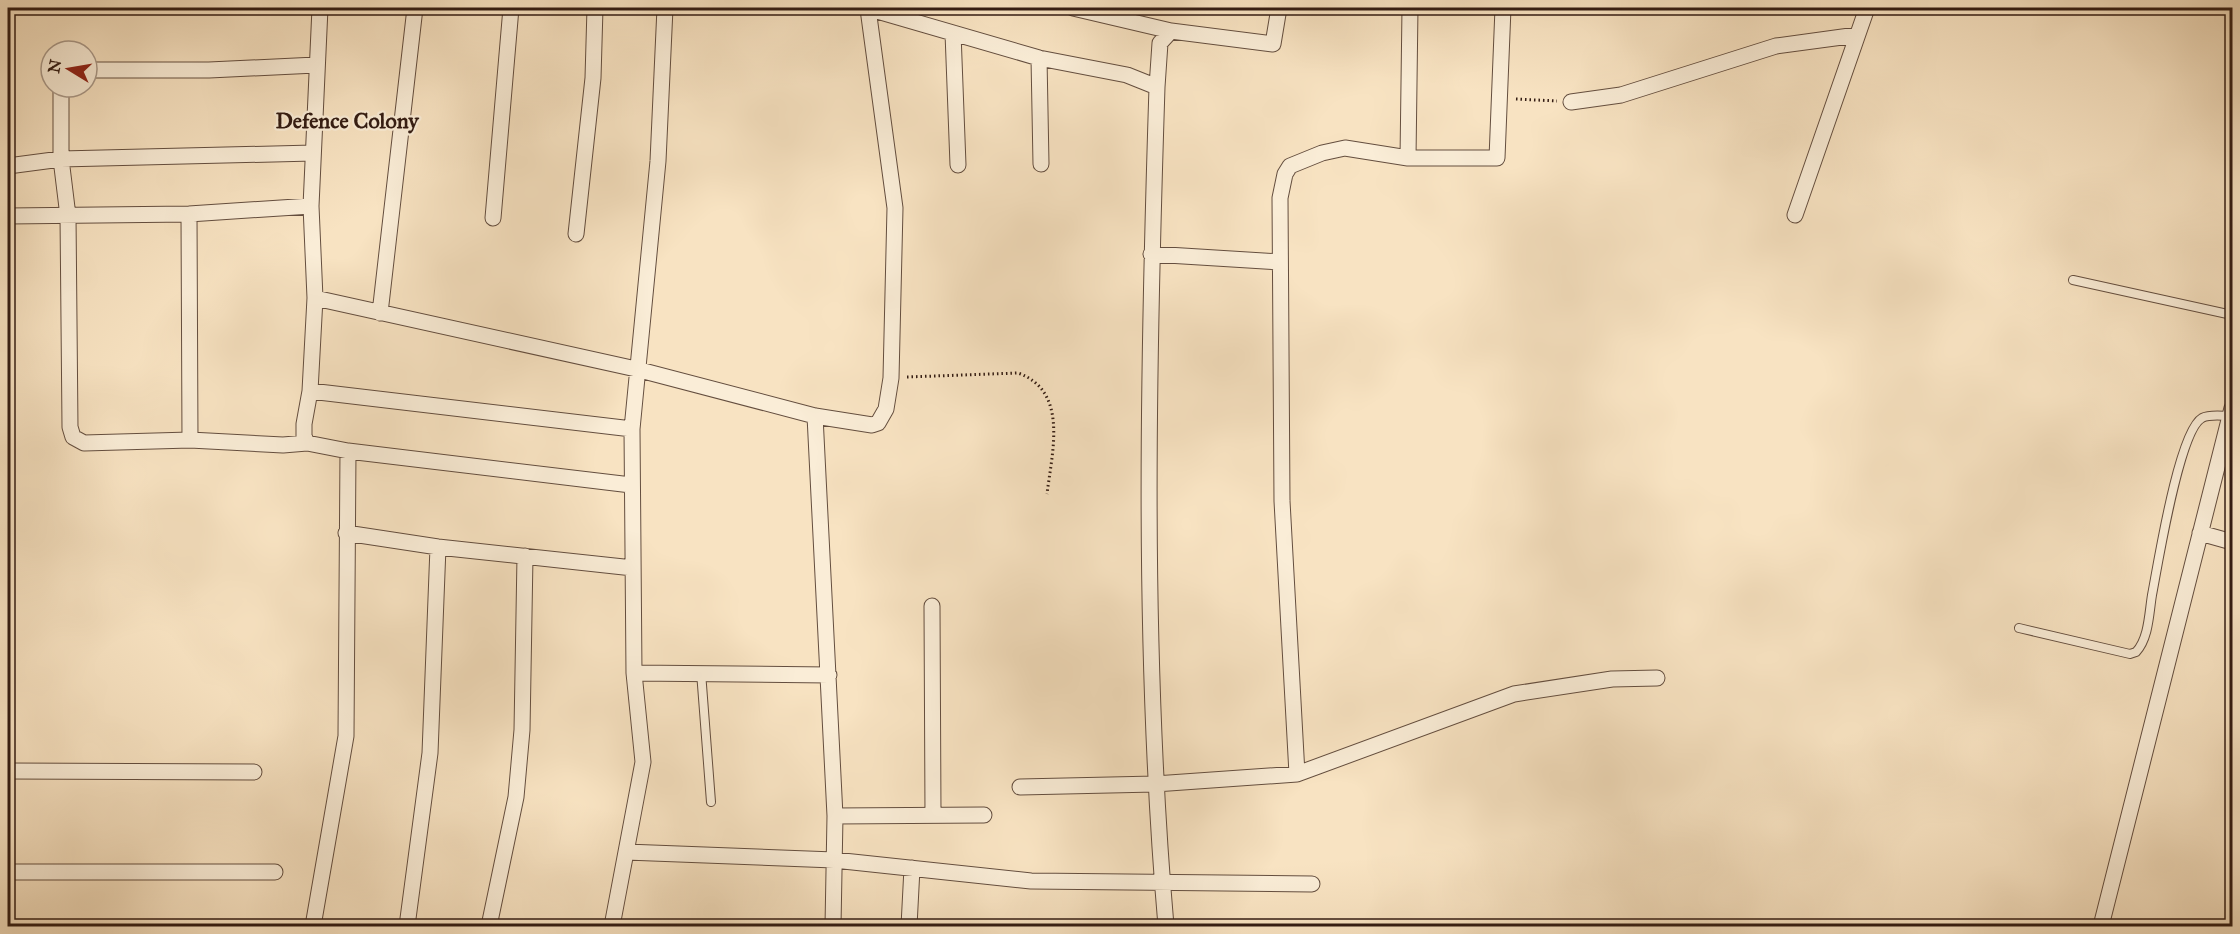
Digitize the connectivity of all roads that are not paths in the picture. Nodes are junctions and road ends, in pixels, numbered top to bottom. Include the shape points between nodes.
1 (320, 8) edge
2 (415, 8) edge
3 (510, 8) edge
4 (595, 8) edge
5 (664, 8) edge
6 (868, 8) edge
7 (1073, 8) edge
8 (1279, 8) edge
9 (1410, 8) edge
10 (1503, 8) edge
11 (1867, 8) edge
12 (1171, 31) junction
13 (953, 33) junction
14 (1857, 35) junction
15 (1039, 58) junction
16 (316, 65) junction
17 (99, 70) edge
18 (1156, 87) junction
19 (61, 99) edge
20 (1571, 102) road end
21 (313, 153) junction
22 (1408, 158) junction
23 (61, 159) junction
24 (1041, 164) dead end
25 (958, 165) dead end
26 (8, 166) edge
27 (311, 206) junction
28 (189, 214) junction
29 (1795, 215) dead end
30 (8, 216) edge
31 (68, 216) junction
32 (493, 218) dead end
33 (576, 234) dead end
34 (1151, 254) junction
35 (1280, 262) junction
36 (2073, 280) dead end
37 (315, 298) junction
38 (380, 313) junction
39 (2232, 315) edge
40 (636, 369) junction
41 (310, 391) junction
42 (2231, 412) edge
43 (815, 416) junction
44 (632, 429) junction
45 (190, 440) junction
46 (307, 443) junction
47 (348, 451) junction
48 (632, 485) junction
49 (346, 533) junction
50 (2200, 533) junction
51 (2232, 542) edge
52 (438, 548) junction
53 (525, 556) junction
54 (633, 568) junction
55 (932, 606) dead end
56 (2019, 628) dead end
57 (701, 672) junction
58 (634, 673) junction
59 (829, 675) junction
60 (1657, 678) dead end
61 (8, 771) edge
62 (254, 772) dead end
63 (1297, 774) junction
64 (1155, 784) junction
65 (1020, 787) dead end
66 (711, 802) dead end
67 (933, 815) junction
68 (984, 815) dead end
69 (835, 816) junction
70 (626, 852) junction
71 (834, 860) junction
72 (912, 868) junction
73 (8, 872) edge
74 (274, 872) dead end
75 (1162, 881) junction
76 (1312, 884) dead end
77 (313, 927) edge
78 (406, 927) edge
79 (489, 927) edge
80 (612, 927) edge
81 (833, 927) edge
82 (909, 927) edge
83 (1166, 927) edge
84 (2101, 927) edge

1 - 16 street
2 - 38 street
3 - 32 street
4 - 33 street via 593,78
5 - 40 street via 658,160
6 - 13 street
6 - 43 street via 895,208 891,378 886,408 878,423
7 - 12 street
8 - 12 street via 1273,44
9 - 22 street
10 - 22 street via 1497,158
11 - 14 street
12 - 18 street via 1160,43
13 - 15 street
13 - 25 street
14 - 20 street via 1776,45 1621,95
14 - 29 street
15 - 18 street via 1127,75
15 - 24 street
16 - 17 street
16 - 21 street
18 - 34 street
19 - 23 street
21 - 23 street
21 - 27 street
22 - 35 street via 1345,148 1290,166 1280,198
23 - 26 street
23 - 31 street
27 - 28 street
27 - 37 street
28 - 31 street
28 - 45 street
30 - 31 street
31 - 45 street via 69,427 73,437 84,443
34 - 35 street
34 - 64 street via 1149,436
35 - 63 street via 1282,501
36 - 39 lane
37 - 38 street
37 - 41 street
38 - 40 street
40 - 43 street
40 - 44 street
41 - 44 street
41 - 46 street via 304,424
42 - 50 street
42 - 56 lane via 2201,418 2189,434 2145,634 2136,652 2130,654
43 - 59 street
44 - 48 street
45 - 46 street
46 - 47 street
47 - 48 street
47 - 49 street
48 - 54 street
49 - 52 street
49 - 77 street via 346,736
50 - 51 street
50 - 84 street
52 - 53 street
52 - 78 street via 430,753
53 - 54 street
53 - 79 street via 522,730 516,796
54 - 58 street
55 - 67 street
57 - 58 street
57 - 59 street
57 - 66 lane
58 - 70 street via 643,762
59 - 69 street
60 - 63 street via 1612,679 1515,694
61 - 62 street
63 - 64 street
64 - 65 street
64 - 75 street
67 - 68 street
67 - 69 street
69 - 71 street
70 - 71 street
70 - 80 street
71 - 72 street
71 - 81 street
72 - 75 street via 1031,881
72 - 82 street
73 - 74 street
75 - 76 street
75 - 83 street

